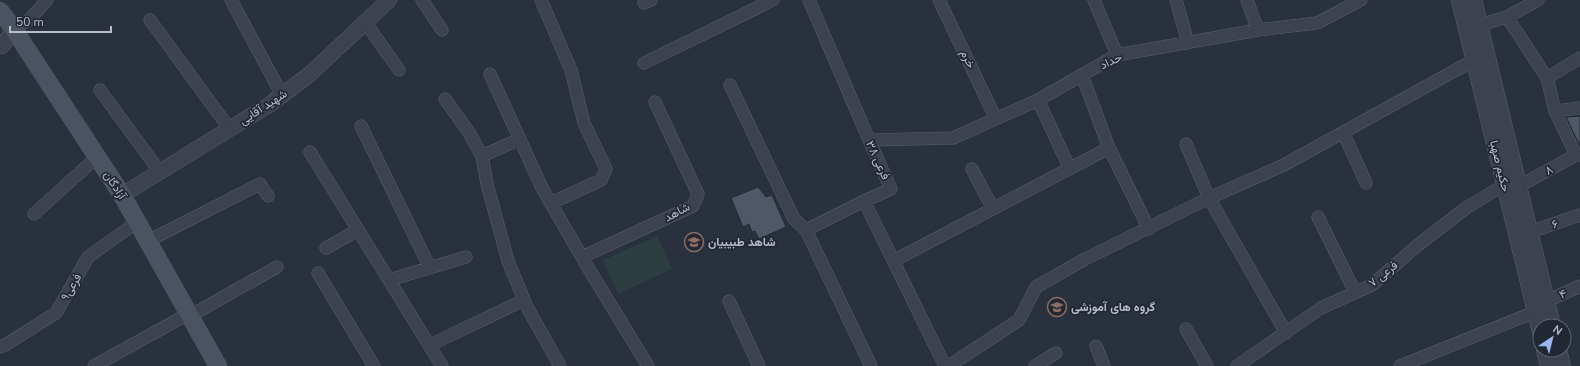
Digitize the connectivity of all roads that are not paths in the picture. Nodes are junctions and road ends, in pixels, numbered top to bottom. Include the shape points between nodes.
1 (47, 0) edge
2 (231, 0) edge
3 (389, 0) edge
4 (422, 0) edge
5 (540, 0) edge
6 (773, 0) edge
7 (809, 0) edge
8 (939, 0) edge
9 (1094, 0) edge
10 (1176, 0) edge
11 (1247, 0) edge
12 (1459, 0) edge
13 (1474, 0) edge
14 (1538, 0) edge
15 (1353, 2) edge
16 (0, 10) edge
17 (1507, 17) junction
18 (150, 20) dead end
19 (365, 22) junction
20 (1479, 25) junction
21 (14, 30) junction
22 (442, 30) dead end
23 (1258, 30) junction
24 (1188, 43) junction
25 (1, 48) edge
26 (1117, 55) junction
27 (1580, 58) edge
28 (1474, 60) junction
29 (644, 63) dead end
30 (399, 70) dead end
31 (490, 74) dead end
32 (1082, 75) junction
33 (1547, 78) junction
34 (730, 85) dead end
35 (100, 90) dead end
36 (282, 95) junction
37 (445, 99) dead end
38 (1038, 100) junction
39 (655, 102) dead end
40 (1580, 108) edge
41 (1555, 111) junction
42 (996, 119) junction
43 (361, 126) dead end
44 (229, 128) junction
45 (1343, 132) junction
46 (520, 139) junction
47 (869, 140) junction
48 (1186, 144) dead end
49 (1109, 148) junction
50 (310, 152) dead end
51 (1578, 155) edge
52 (482, 156) junction
53 (97, 157) junction
54 (972, 169) dead end
55 (1070, 169) junction
56 (160, 172) junction
57 (1366, 183) dead end
58 (1511, 186) junction
59 (122, 195) junction
60 (268, 196) dead end
61 (1209, 198) junction
62 (864, 201) junction
63 (551, 203) junction
64 (993, 209) junction
65 (34, 214) dead end
66 (1580, 215) edge
67 (1318, 217) dead end
68 (137, 222) junction
69 (1149, 229) junction
70 (358, 230) junction
71 (806, 230) junction
72 (1530, 232) junction
73 (148, 241) junction
74 (326, 248) dead end
75 (466, 257) dead end
76 (582, 257) junction
77 (893, 262) junction
78 (277, 267) dead end
79 (430, 268) junction
80 (318, 273) dead end
81 (389, 280) junction
82 (1580, 286) edge
83 (1355, 292) junction
84 (524, 300) junction
85 (730, 301) dead end
86 (1547, 301) junction
87 (1535, 312) junction
88 (189, 315) junction
89 (1536, 318) edge
90 (1551, 318) edge
91 (1186, 329) dead end
92 (1286, 333) junction
93 (430, 345) junction
94 (1096, 346) dead end
95 (0, 347) edge
96 (1056, 353) dead end
97 (1244, 364) edge
98 (94, 366) edge
99 (218, 366) edge
100 (374, 366) edge
101 (442, 366) edge
102 (560, 366) edge
103 (648, 366) edge
104 (759, 366) edge
105 (871, 366) edge
106 (945, 366) edge
107 (949, 366) edge
108 (1035, 366) edge
109 (1104, 366) edge
110 (1207, 366) edge
111 (1400, 366) edge

1 - 21 street via 31,18
2 - 36 street
3 - 19 street, شهید آقایی
4 - 22 street
5 - 63 street via 571,70 584,123 606,169 602,180
6 - 29 street
7 - 47 street, فرعی ۳۸
8 - 42 street, خرم
9 - 26 street
10 - 24 street
11 - 23 street
12 - 28 street, حکیم صهبا
13 - 20 street, حکیم صهبا
14 - 17 street
15 - 23 street, حداد via 1317,22
16 - 21 main road, آزادگان
17 - 20 street
17 - 33 street
18 - 44 street
19 - 30 street
19 - 36 street, شهید آقایی via 310,74
20 - 58 street, حکیم صهبا
21 - 25 street
21 - 53 main road, آزادگان
23 - 24 street, حداد
24 - 26 street, حداد
26 - 32 street, حداد
27 - 33 street
28 - 45 street
28 - 58 street, حکیم صهبا
31 - 46 street
32 - 38 street, حداد
32 - 49 street
33 - 41 street
34 - 71 street via 794,219
35 - 56 street
36 - 44 street, شهید آقایی
37 - 52 street
38 - 42 street, حداد
38 - 55 street
39 - 76 street, شاهد via 698,194 693,206
40 - 41 street
41 - 51 street
42 - 47 street, حداد via 953,138
43 - 79 street
44 - 56 street, شهید آقایی
45 - 57 street
45 - 61 street via 1284,165
46 - 52 street
46 - 63 street
47 - 62 street, فرعی ۳۸ via 891,189
48 - 61 street
49 - 55 street
49 - 69 street
50 - 70 street
51 - 58 street, ۸
52 - 84 street via 508,261
53 - 59 main road, آزادگان
53 - 65 street
54 - 64 street
55 - 64 street
56 - 59 street, شهید آقایی
58 - 72 street, حکیم صهبا
58 - 83 street, فرعی ۷ via 1466,208 1372,285
58 - 87 street, حکیم صهبا
59 - 68 main road, آزادگان
60 - 73 street via 260,184
61 - 69 street
61 - 92 street
62 - 71 street
62 - 77 street
63 - 76 street
64 - 77 street
66 - 72 street, ۶
67 - 83 street
68 - 73 main road, آزادگان
68 - 95 street, فرعی۹ via 88,257 56,313
69 - 107 street via 1085,259 1036,286 1019,320
70 - 74 street
70 - 81 street
71 - 105 street
72 - 86 street, حکیم صهبا
73 - 88 main road, آزادگان
75 - 79 street
76 - 103 street
77 - 106 street
78 - 88 street
79 - 81 street
80 - 100 street
81 - 93 street
82 - 86 street, ۴
83 - 92 street, فرعی ۷ via 1321,308
84 - 93 street
84 - 102 street
85 - 104 street
86 - 90 street, حکیم صهبا
87 - 89 street, حکیم صهبا
87 - 111 street
88 - 98 street
88 - 99 main road, آزادگان
91 - 110 street
92 - 97 street, فرعی ۷
93 - 101 street
94 - 109 street
96 - 108 street

